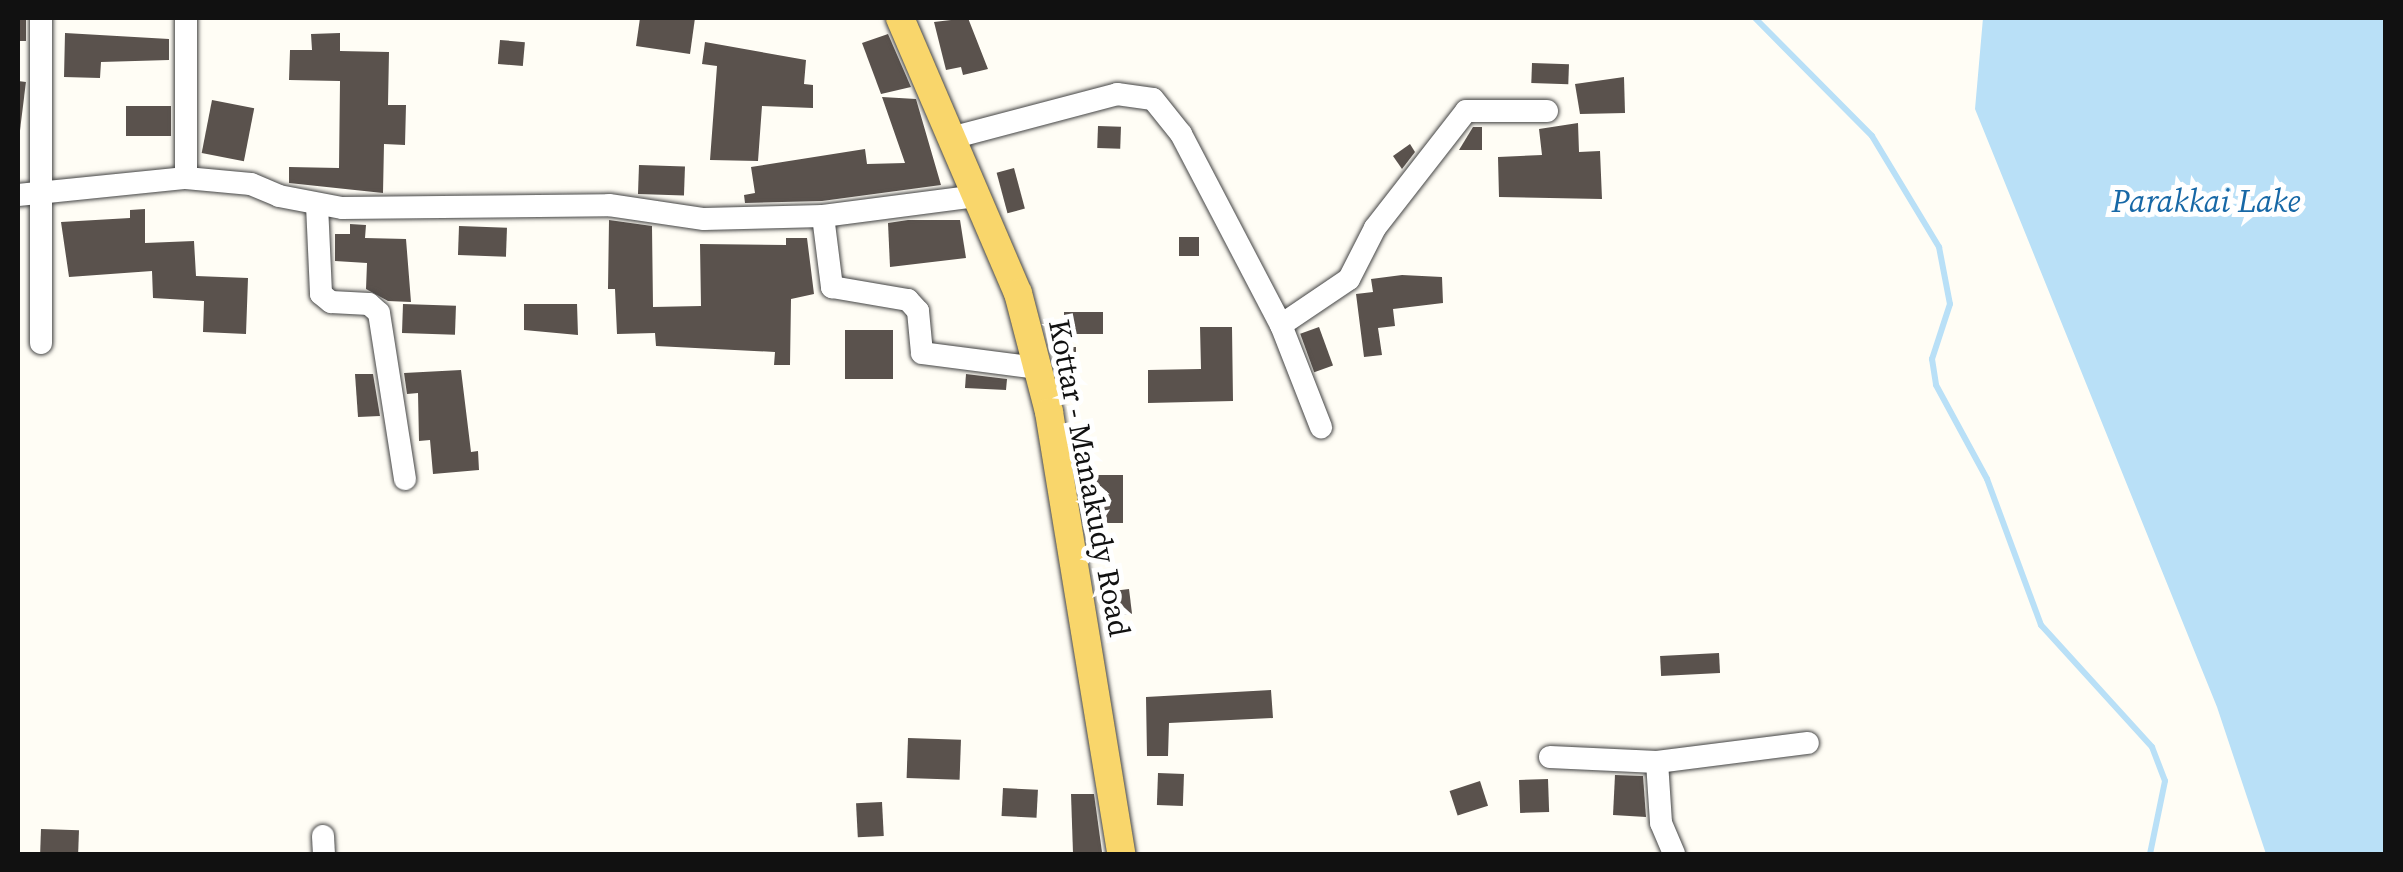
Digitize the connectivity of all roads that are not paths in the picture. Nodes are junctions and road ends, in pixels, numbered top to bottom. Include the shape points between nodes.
1 (41, 18) edge
2 (186, 18) edge
3 (900, 18) edge
4 (1547, 111) dead end
5 (951, 138) junction
6 (186, 178) junction
7 (18, 195) edge
8 (46, 196) junction
9 (976, 196) junction
10 (317, 205) junction
11 (822, 216) junction
12 (1281, 325) junction
13 (41, 343) dead end
14 (1038, 368) junction
15 (1321, 426) dead end
16 (405, 479) dead end
17 (1808, 743) dead end
18 (1550, 757) dead end
19 (1657, 762) junction
20 (1121, 854) edge
21 (1674, 854) edge

1 - 8 street
2 - 6 street
3 - 5 main road, Kottar - Manakudy Road
4 - 12 street via 1466,111 1375,228 1348,279
5 - 9 main road, Kottar - Manakudy Road
5 - 12 street via 1118,94 1153,99 1181,134
6 - 8 street
6 - 10 street via 250,184
7 - 8 street
8 - 13 street
9 - 11 street
9 - 14 main road, Kottar - Manakudy Road via 1018,293
10 - 11 street via 609,205 704,219
10 - 16 street via 322,294 331,302 369,304 378,313
11 - 14 street via 832,286 908,300 918,311 922,353
12 - 15 street
14 - 20 main road, Kottar - Manakudy Road via 1084,606
17 - 19 street
18 - 19 street
19 - 21 street via 1661,823

